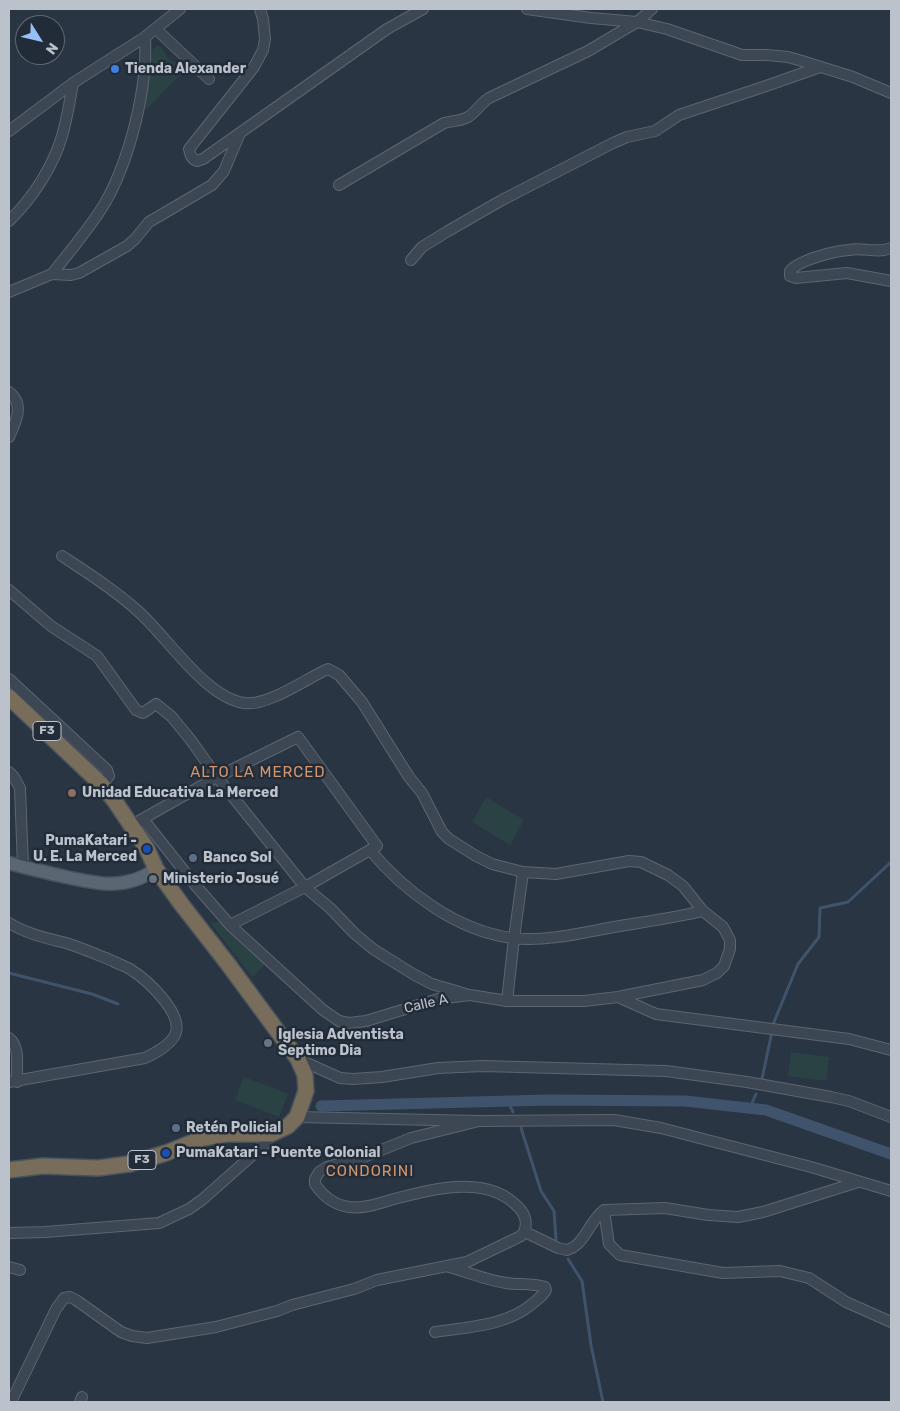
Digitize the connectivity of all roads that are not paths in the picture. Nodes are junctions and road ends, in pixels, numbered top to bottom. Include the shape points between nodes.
1 (180, 9) edge
2 (260, 9) edge
3 (423, 9) edge
4 (527, 9) edge
5 (652, 9) edge
6 (637, 22) junction
7 (156, 29) junction
8 (145, 37) junction
9 (820, 67) junction
10 (209, 79) dead end
11 (73, 83) junction
12 (891, 93) edge
13 (9, 131) edge
14 (241, 132) junction
15 (339, 186) dead end
16 (9, 221) edge
17 (891, 248) edge
18 (411, 260) dead end
19 (52, 274) junction
20 (891, 281) edge
21 (9, 292) edge
22 (9, 392) edge
23 (9, 437) edge
24 (62, 556) dead end
25 (9, 590) edge
26 (9, 679) edge
27 (9, 696) edge
28 (9, 772) edge
29 (217, 777) junction
30 (101, 784) junction
31 (137, 823) junction
32 (370, 850) junction
33 (9, 863) edge
34 (23, 867) junction
35 (156, 869) junction
36 (523, 872) junction
37 (305, 887) junction
38 (703, 911) junction
39 (9, 923) edge
40 (230, 925) junction
41 (514, 938) junction
42 (470, 996) junction
43 (618, 997) junction
44 (507, 1001) junction
45 (9, 1038) edge
46 (891, 1050) edge
47 (298, 1060) junction
48 (13, 1082) edge
49 (298, 1114) junction
50 (891, 1117) edge
51 (479, 1121) junction
52 (271, 1134) junction
53 (9, 1170) edge
54 (858, 1182) junction
55 (891, 1191) edge
56 (604, 1210) junction
57 (526, 1232) junction
58 (9, 1233) edge
59 (448, 1266) junction
60 (9, 1267) edge
61 (20, 1270) dead end
62 (891, 1322) edge
63 (435, 1332) dead end
64 (11, 1402) edge

1 - 7 street
2 - 14 street via 264,50 189,149 192,158 197,161 203,159
3 - 14 street via 387,29
4 - 6 street
5 - 6 street
6 - 9 street via 742,55 788,57
6 - 15 street via 588,51 489,98 470,116 444,123
7 - 8 street
7 - 10 street
8 - 11 street
8 - 19 street via 146,53 138,109 124,163 105,202
9 - 12 street
9 - 18 street via 679,115 655,131 613,143 448,231 422,247
11 - 13 street
11 - 16 street via 62,137 52,162
14 - 19 street via 224,171 212,185 149,222 135,240 99,263 71,275
17 - 20 street via 885,251 850,249 807,260 793,266 790,271 790,276 796,278 846,273
19 - 21 street
22 - 23 street via 18,403 18,410
24 - 36 street via 137,610 194,671 229,698 245,704 259,702 328,669 339,675 362,702 422,794 442,832 492,864
25 - 29 street via 51,626 97,656 136,710 143,713 156,704 164,709 190,738
26 - 30 street via 107,770 108,776
27 - 30 highway, F3
28 - 34 street via 20,788
29 - 31 street
29 - 32 street via 298,737 377,846
29 - 37 street
30 - 31 highway, F3
31 - 35 highway, F3
31 - 40 street, Calle A
32 - 37 street
32 - 41 street via 400,882 458,921
33 - 34 main road
34 - 35 main road via 107,885 144,877
35 - 47 highway, F3
36 - 38 street via 556,874 629,861 642,862 683,886
36 - 41 street
37 - 40 street
37 - 42 street via 373,949 432,984
38 - 41 street via 576,935
38 - 43 street, Calle A via 723,927 730,940 724,966 703,980
39 - 48 street via 130,969 159,995 176,1020 174,1037 157,1052 136,1060
40 - 42 street, Calle A via 339,1021 366,1022 438,999
41 - 44 street
42 - 44 street, Calle A
43 - 44 street, Calle A via 584,1001
43 - 46 street via 656,1014 849,1038
45 - 48 street via 16,1049
47 - 49 highway, F3 via 305,1075 306,1090
47 - 50 street via 340,1078 382,1077 438,1068 483,1066 666,1071 831,1097
49 - 51 street
49 - 52 highway via 288,1126
51 - 54 street via 614,1120 637,1123
51 - 57 street via 411,1138 326,1167 315,1178 315,1184 331,1200 349,1207 436,1189 487,1189 503,1195 520,1209 524,1214
52 - 53 highway, F3 via 227,1134 203,1138 129,1164
52 - 58 street via 265,1144 203,1199 158,1223
54 - 55 street
54 - 56 street via 763,1212 738,1216 665,1208
56 - 57 street via 596,1216 578,1243 567,1250
56 - 62 street via 609,1244 620,1255 723,1273 780,1271 803,1275 846,1302
57 - 59 street via 479,1257
59 - 63 street via 491,1280 538,1285 546,1290 522,1313 511,1318
59 - 64 street via 377,1280 216,1327 146,1338 121,1332 76,1300 64,1298
60 - 61 street

